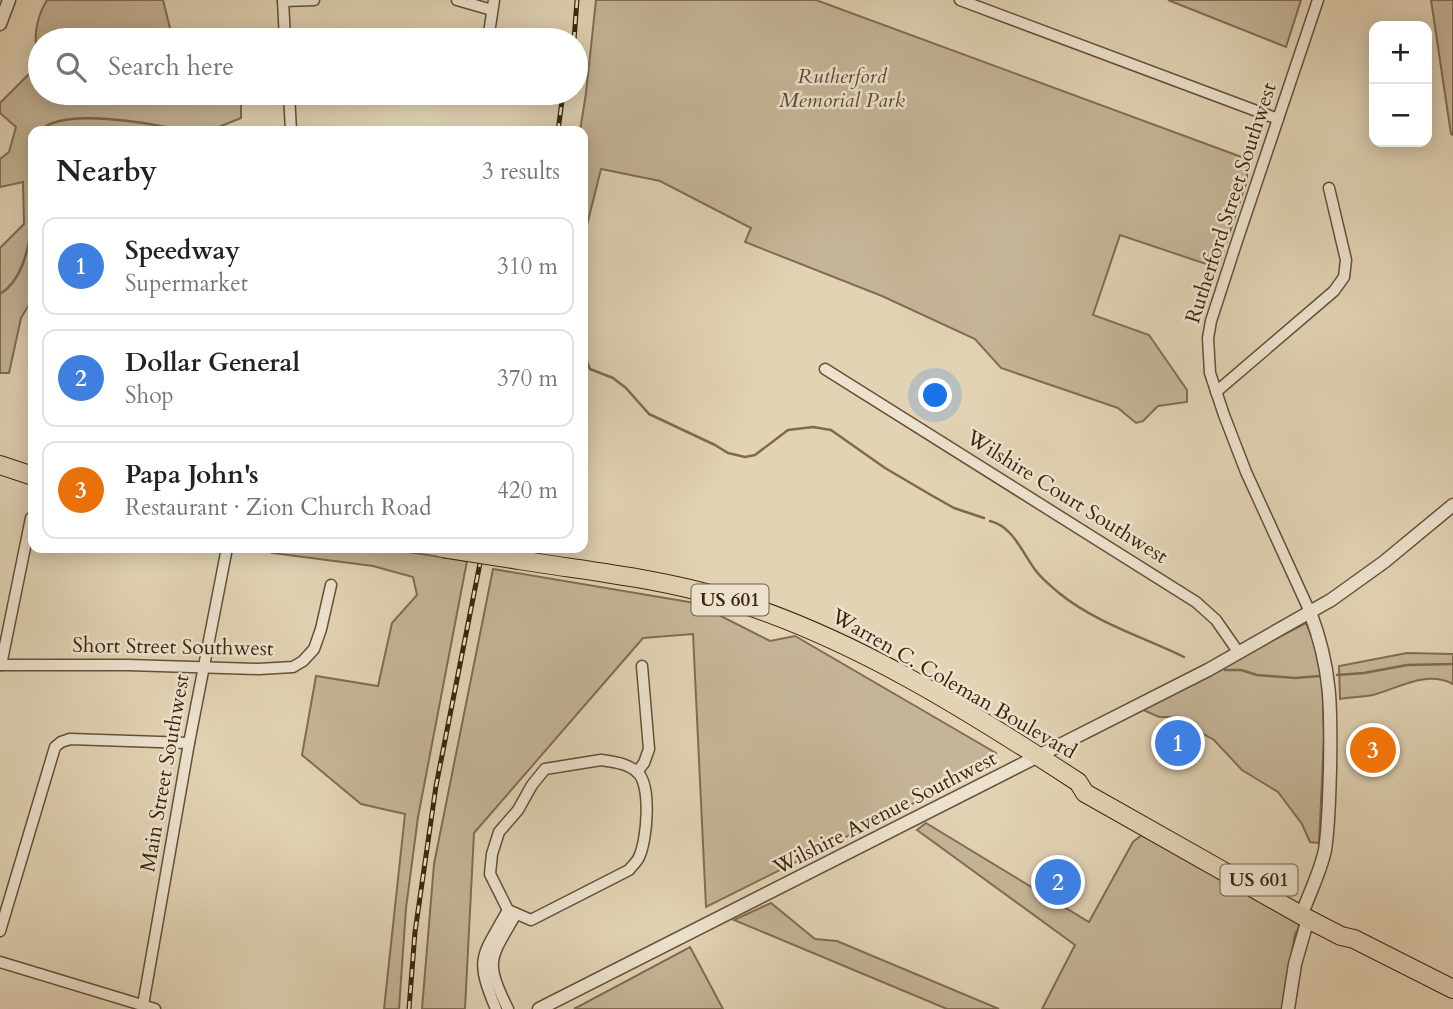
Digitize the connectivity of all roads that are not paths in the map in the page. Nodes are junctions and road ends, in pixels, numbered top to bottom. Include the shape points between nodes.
1 (9, 0) edge
2 (314, 0) edge
3 (457, 0) edge
4 (960, 0) edge
5 (1318, 0) edge
6 (283, 1) edge
7 (493, 5) edge
8 (0, 22) edge
9 (284, 28) edge
10 (490, 28) edge
11 (290, 105) edge
12 (1278, 119) junction
13 (291, 126) edge
14 (1329, 188) dead end
15 (825, 369) dead end
16 (1216, 393) junction
17 (0, 465) edge
18 (28, 474) edge
19 (1453, 505) edge
20 (28, 533) edge
21 (226, 553) edge
22 (474, 553) edge
23 (331, 585) dead end
24 (1310, 612) junction
25 (1239, 653) junction
26 (1, 665) edge
27 (642, 666) dead end
28 (204, 667) junction
29 (190, 743) junction
30 (1040, 757) junction
31 (637, 772) junction
32 (512, 912) junction
33 (1307, 912) junction
34 (0, 931) edge
35 (0, 962) edge
36 (1453, 989) edge
37 (143, 1005) junction
38 (155, 1009) edge
39 (496, 1009) edge
40 (508, 1009) edge
41 (539, 1009) edge
42 (1288, 1009) edge

1 - 8 street
2 - 6 street
3 - 7 street
4 - 12 street
5 - 12 street, Rutherford Street Southwest
6 - 9 street
7 - 10 street
11 - 13 street
12 - 16 street, Rutherford Street Southwest via 1211,321 1208,363
14 - 16 street via 1346,260 1344,277 1334,291
15 - 25 street, Wilshire Court Southwest via 1196,602 1216,620
16 - 24 street, Rutherford Street Southwest via 1246,472
17 - 18 highway
19 - 24 street, Wilshire Avenue Southwest via 1380,565
20 - 26 street
21 - 28 street, Main Street Southwest
22 - 30 highway, Warren C. Coleman Boulevard / US 601, bridge via 663,583 784,618 861,652
23 - 28 street, Short Street Southwest via 314,649 303,662 277,669
24 - 25 street, Wilshire Avenue Southwest
24 - 33 street via 1328,668 1331,741 1324,852
25 - 30 street, Wilshire Avenue Southwest
26 - 28 street, Short Street Southwest
27 - 31 street via 649,749
28 - 29 street, Main Street Southwest
29 - 34 street via 70,739 55,747
29 - 37 street, Main Street Southwest
30 - 33 highway, Warren C. Coleman Boulevard / US 601
30 - 41 street, Wilshire Avenue Southwest
31 - 32 street via 645,782 646,808 643,844 629,870 531,920
31 - 32 street via 601,760 545,769 499,831 492,854 490,874
32 - 39 street via 484,953 484,981
32 - 40 street via 491,966
33 - 36 highway, Warren C. Coleman Boulevard / US 601 via 1341,936
33 - 42 street
35 - 37 street
37 - 38 street

